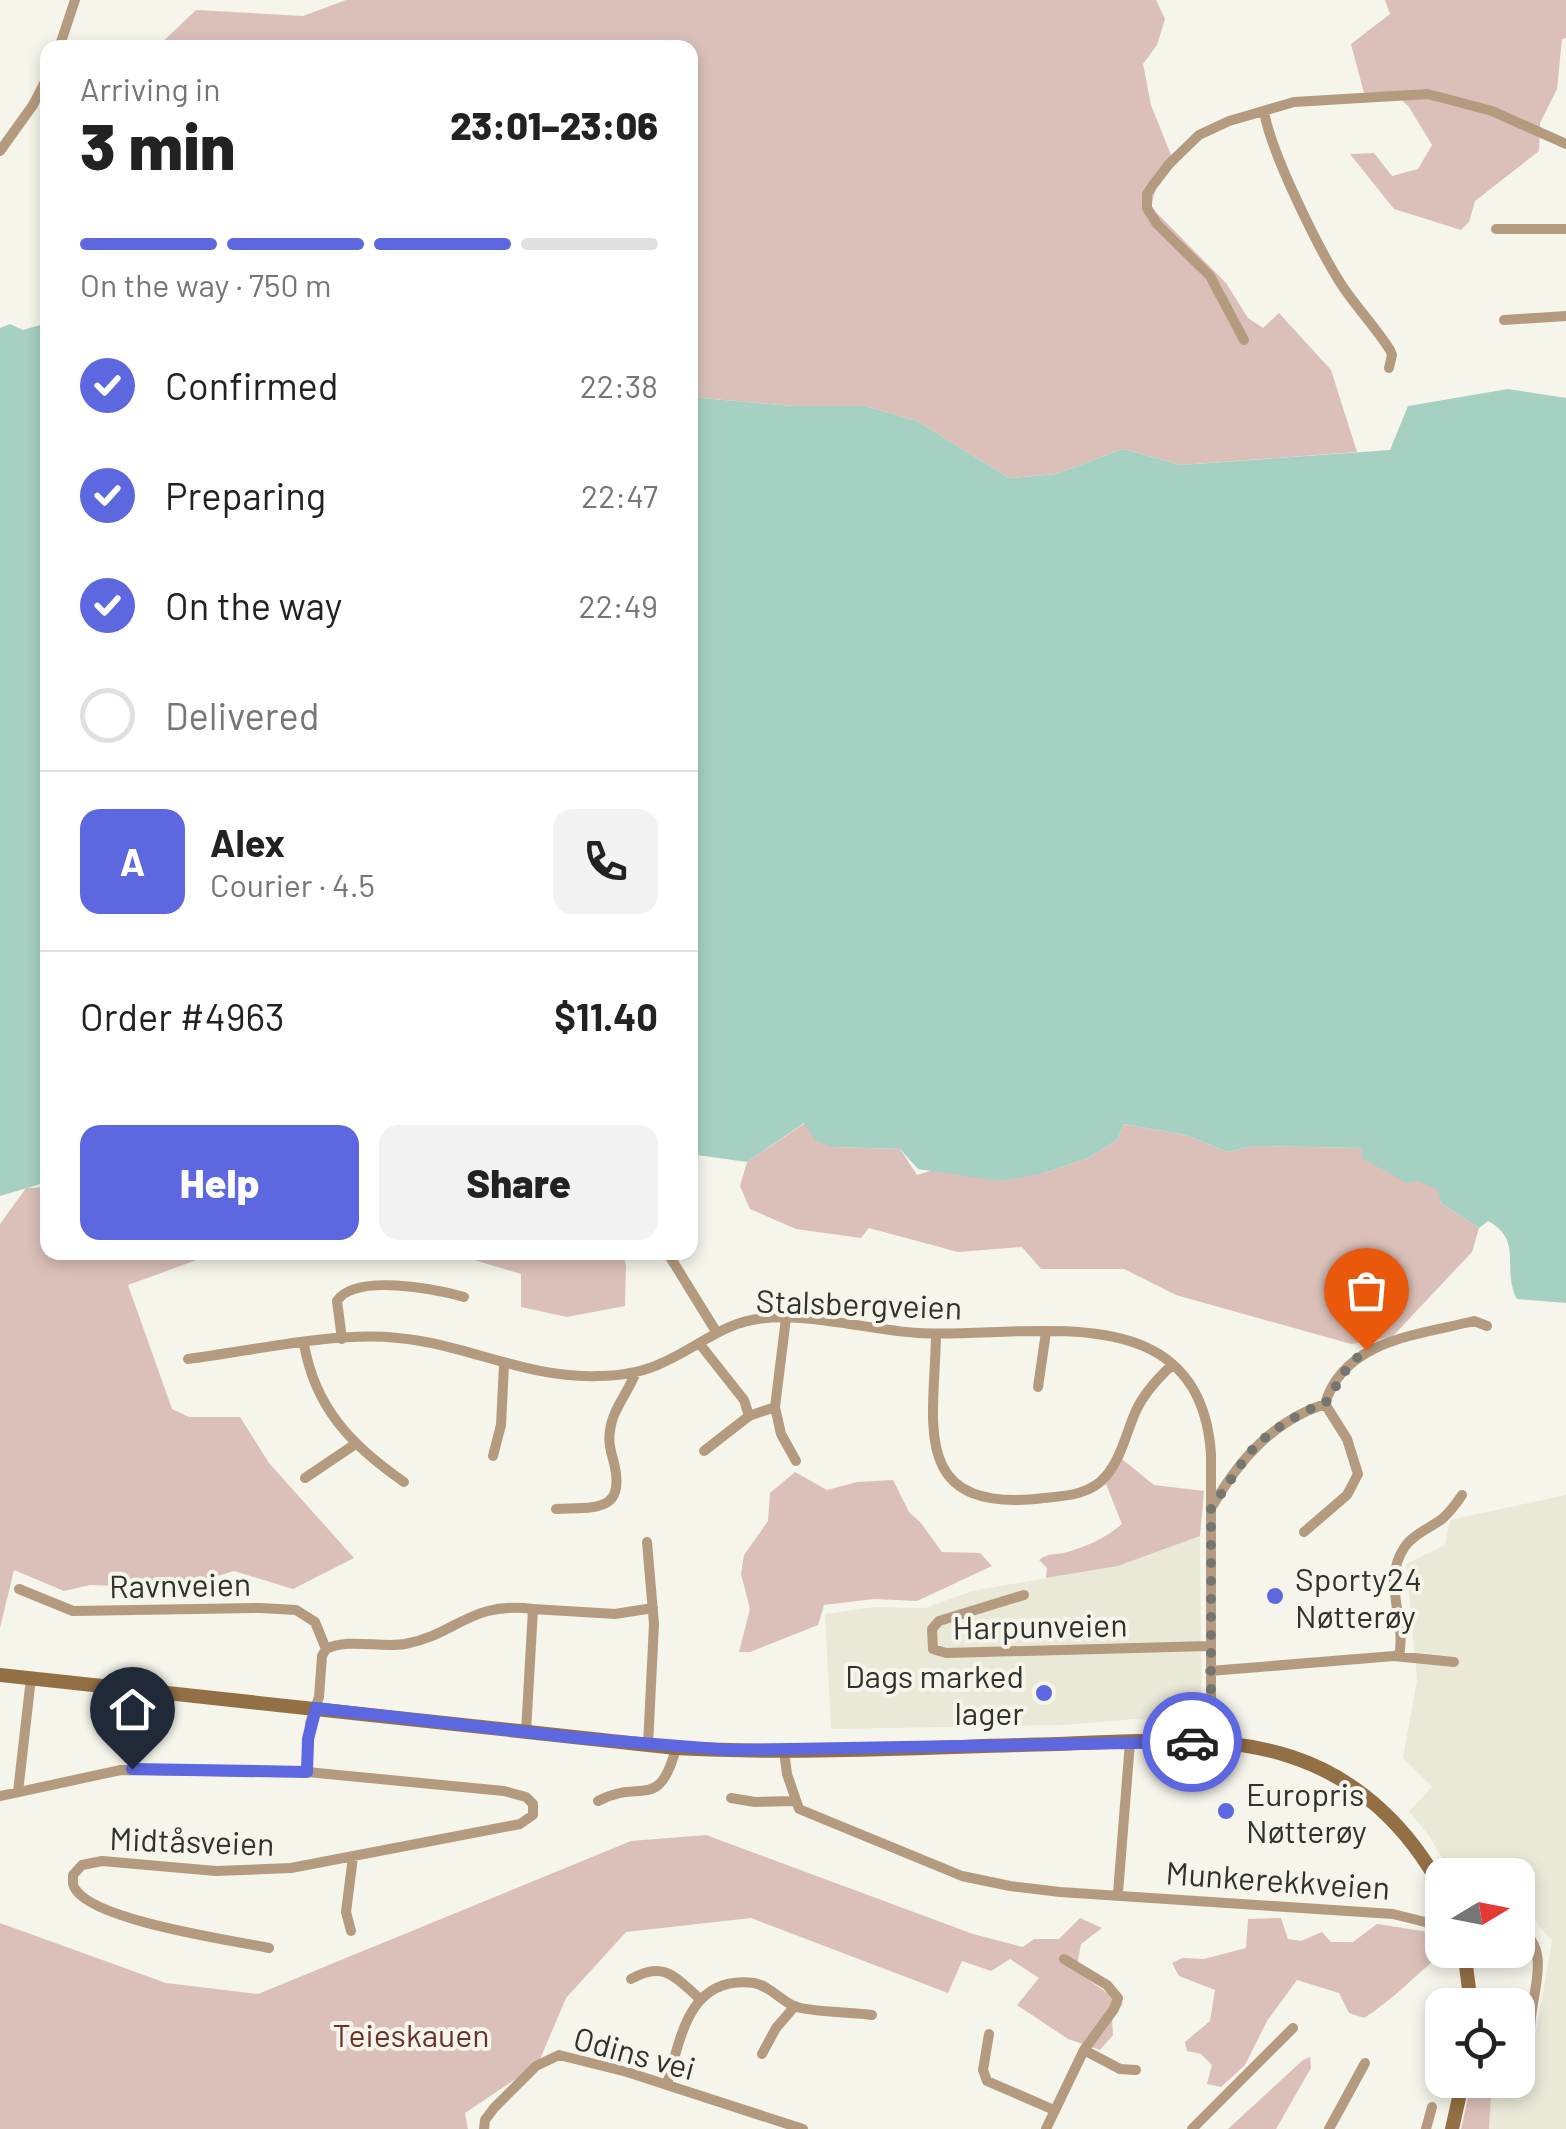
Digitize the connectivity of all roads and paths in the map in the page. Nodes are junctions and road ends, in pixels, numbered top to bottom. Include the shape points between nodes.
1 (76, 0) edge
2 (62, 40) edge
3 (40, 90) edge
4 (1264, 111) junction
5 (1566, 144) edge
6 (0, 151) edge
7 (1566, 229) edge
8 (1496, 230) dead end
9 (1566, 316) edge
10 (1504, 320) dead end
11 (1244, 340) dead end
12 (1390, 368) dead end
13 (672, 1260) edge
14 (464, 1297) dead end
15 (786, 1318) junction
16 (1487, 1326) dead end
17 (1046, 1332) junction
18 (717, 1333) junction
19 (936, 1334) junction
20 (342, 1339) junction
21 (699, 1343) junction
22 (304, 1344) junction
23 (188, 1359) dead end
24 (504, 1364) junction
25 (1172, 1365) junction
26 (636, 1372) junction
27 (1038, 1387) dead end
28 (1325, 1404) junction
29 (775, 1407) junction
30 (749, 1416) junction
31 (354, 1444) junction
32 (704, 1450) dead end
33 (493, 1456) dead end
34 (796, 1461) dead end
35 (305, 1478) dead end
36 (404, 1482) dead end
37 (1462, 1495) dead end
38 (556, 1509) dead end
39 (1211, 1509) junction
40 (1304, 1532) dead end
41 (647, 1542) dead end
42 (19, 1589) dead end
43 (1024, 1596) dead end
44 (653, 1608) junction
45 (534, 1609) junction
46 (1209, 1646) junction
47 (326, 1649) junction
48 (1399, 1656) junction
49 (1454, 1662) dead end
50 (1210, 1671) junction
51 (0, 1675) edge
52 (30, 1678) junction
53 (316, 1708) junction
54 (526, 1732) junction
55 (1130, 1742) junction
56 (1211, 1742) junction
57 (648, 1745) junction
58 (676, 1748) junction
59 (784, 1751) junction
60 (307, 1772) junction
61 (18, 1792) junction
62 (0, 1796) edge
63 (731, 1798) dead end
64 (598, 1801) dead end
65 (795, 1802) junction
66 (352, 1857) junction
67 (1425, 1863) edge
68 (1118, 1893) junction
69 (1425, 1922) edge
70 (351, 1931) dead end
71 (269, 1948) dead end
72 (1535, 1949) edge
73 (1064, 1960) dead end
74 (631, 1980) dead end
75 (1535, 1988) edge
76 (700, 1999) junction
77 (794, 2006) junction
78 (872, 2015) dead end
79 (1293, 2028) dead end
80 (989, 2034) dead end
81 (1084, 2050) junction
82 (762, 2054) dead end
83 (1365, 2063) dead end
84 (1136, 2070) dead end
85 (667, 2084) junction
86 (1459, 2098) edge
87 (1432, 2108) dead end
88 (1054, 2110) junction
89 (484, 2129) edge
90 (803, 2129) edge
91 (1046, 2129) edge
92 (1192, 2129) edge
93 (1329, 2129) edge
94 (1426, 2129) edge
95 (1452, 2129) edge

1 - 2 street
3 - 6 street
4 - 5 street via 1307,100 1428,94 1492,110
4 - 11 street via 1199,135 1169,164 1146,204 1157,224 1210,276
4 - 12 street via 1286,174 1336,276 1390,350
7 - 8 street
9 - 10 street
13 - 18 street
14 - 20 street via 392,1284 346,1292 338,1301
15 - 18 street, Stalsbergveien via 748,1320
15 - 19 street, Stalsbergveien
15 - 29 street
16 - 28 street via 1474,1321 1366,1350
17 - 19 street, Stalsbergveien
17 - 25 street, Stalsbergveien via 1126,1337
17 - 27 street
18 - 21 street, Stalsbergveien
19 - 25 street via 937,1460 957,1484 1007,1500 1070,1495 1098,1483 1115,1462 1143,1398
20 - 22 street, Stalsbergveien
20 - 24 street, Stalsbergveien via 399,1338
21 - 26 street, Stalsbergveien
21 - 30 street
22 - 23 street, Stalsbergveien
22 - 31 street via 316,1392
24 - 26 street, Stalsbergveien via 578,1376
24 - 33 street
25 - 39 street, Stalsbergveien via 1193,1388 1206,1420
26 - 38 street via 610,1426 616,1494 602,1506
28 - 39 street via 1270,1433
28 - 40 street via 1348,1440 1358,1478
29 - 30 street
29 - 34 street via 780,1434
30 - 32 street
31 - 35 street
31 - 36 street
37 - 48 street via 1401,1554 1393,1583
39 - 46 street, Stalsbergveien
41 - 44 street
42 - 47 street, Ravnveien via 73,1611 296,1610 315,1622
43 - 46 street, Harpunveien via 939,1621 932,1630 933,1650
44 - 45 street via 616,1614
44 - 57 street
45 - 47 street via 491,1608 404,1644
45 - 54 street
46 - 50 street, Stalsbergveien
47 - 53 street
48 - 49 street
48 - 50 street
50 - 56 street, Stalsbergveien
51 - 52 main road
52 - 53 main road
52 - 61 street
53 - 54 main road
53 - 60 street
54 - 57 main road
55 - 56 main road
55 - 59 main road
55 - 68 street, Munkerekkveien
56 - 67 main road via 1284,1754 1342,1780 1407,1835
57 - 58 main road
58 - 59 main road
58 - 64 street via 660,1785
59 - 65 street
60 - 61 street via 121,1770
60 - 66 street, Midtåsveien via 504,1791 529,1798 534,1807 520,1824
61 - 62 street
63 - 65 street, Munkerekkveien
65 - 68 street, Munkerekkveien via 803,1812 962,1876 1031,1889
66 - 70 street via 346,1912
66 - 71 street, Midtåsveien via 248,1872 94,1861 72,1875 80,1895 116,1913
68 - 69 street, Munkerekkveien
72 - 75 street
73 - 81 street via 1118,1998
74 - 76 street via 651,1970 668,1972
76 - 77 street via 727,1986 754,1984
76 - 85 street via 687,2018
77 - 78 street
77 - 82 street
79 - 92 street
80 - 88 street via 987,2081
81 - 84 street via 1120,2070
81 - 88 street
83 - 93 street
85 - 89 street, Odins vei via 552,2056 494,2108
85 - 90 street, Odins vei
86 - 95 main road
87 - 94 street
88 - 91 street

